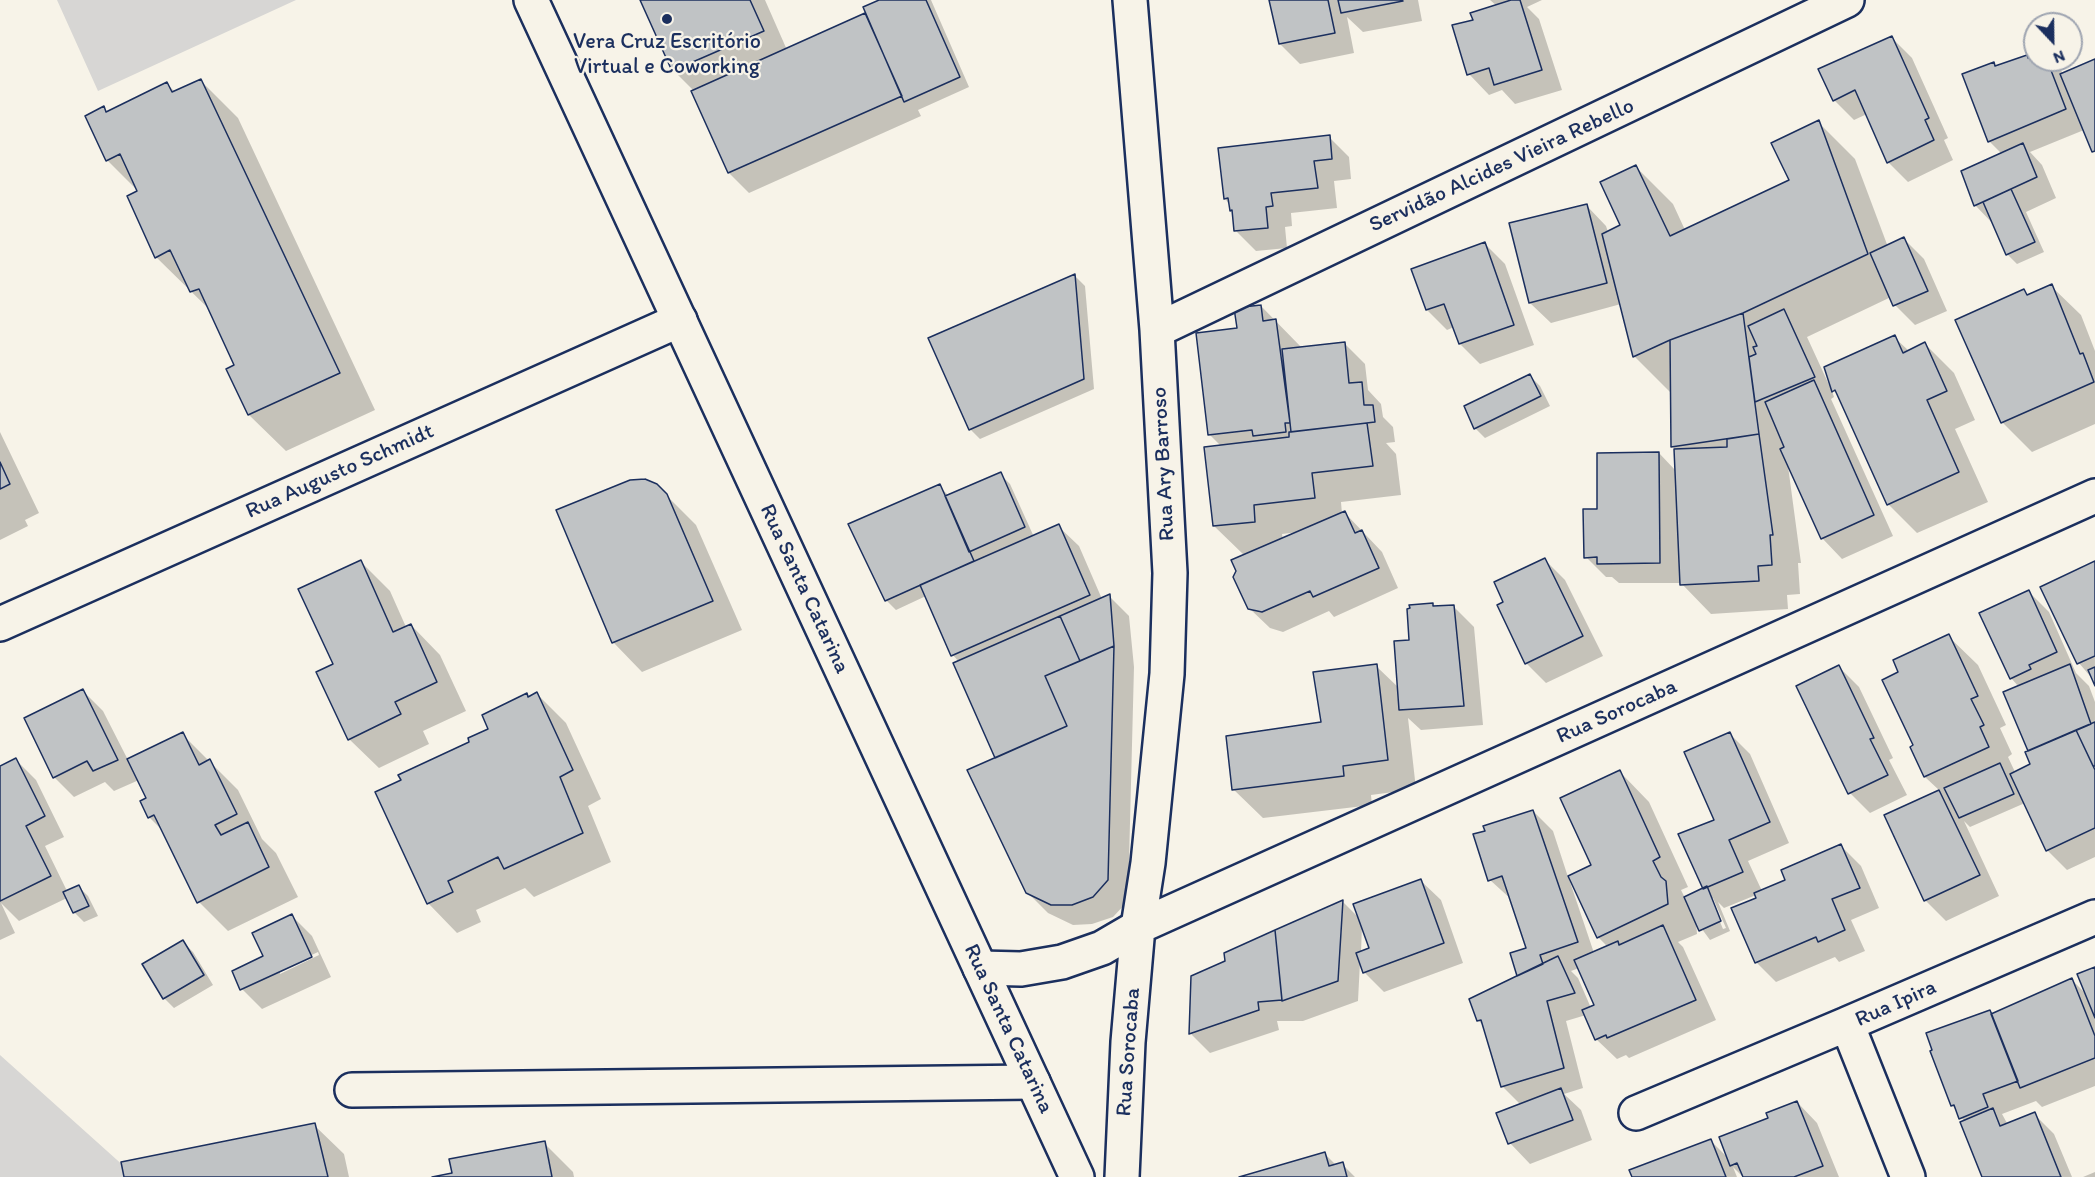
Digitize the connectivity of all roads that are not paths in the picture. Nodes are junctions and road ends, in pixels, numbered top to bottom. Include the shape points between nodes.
1 (531, 0) edge
2 (1130, 0) edge
3 (1847, 0) edge
4 (680, 320) junction
5 (1157, 330) junction
6 (2095, 496) edge
7 (0, 624) edge
8 (2095, 917) edge
9 (1138, 927) junction
10 (980, 968) junction
11 (1847, 1024) junction
12 (1033, 1082) junction
13 (352, 1090) dead end
14 (1636, 1113) dead end
15 (1077, 1177) edge
16 (1122, 1177) edge
17 (1908, 1177) edge

1 - 4 street, Rua Santa Catarina
2 - 5 street, Rua Ary Barroso
3 - 5 street, Servidão Alcides Vieira Rebello
4 - 7 street, Rua Augusto Schmidt
4 - 10 street, Rua Santa Catarina
5 - 9 street, Rua Ary Barroso via 1170,573 1167,675
6 - 9 street, Rua Sorocaba
8 - 11 street, Rua Ipira
9 - 10 street, Rua Sorocaba via 1102,948 1062,962 1021,969
9 - 16 street, Rua Sorocaba
10 - 12 street, Rua Santa Catarina
11 - 14 street
11 - 17 street, Rua Ipira
12 - 13 street
12 - 15 street, Rua Santa Catarina

